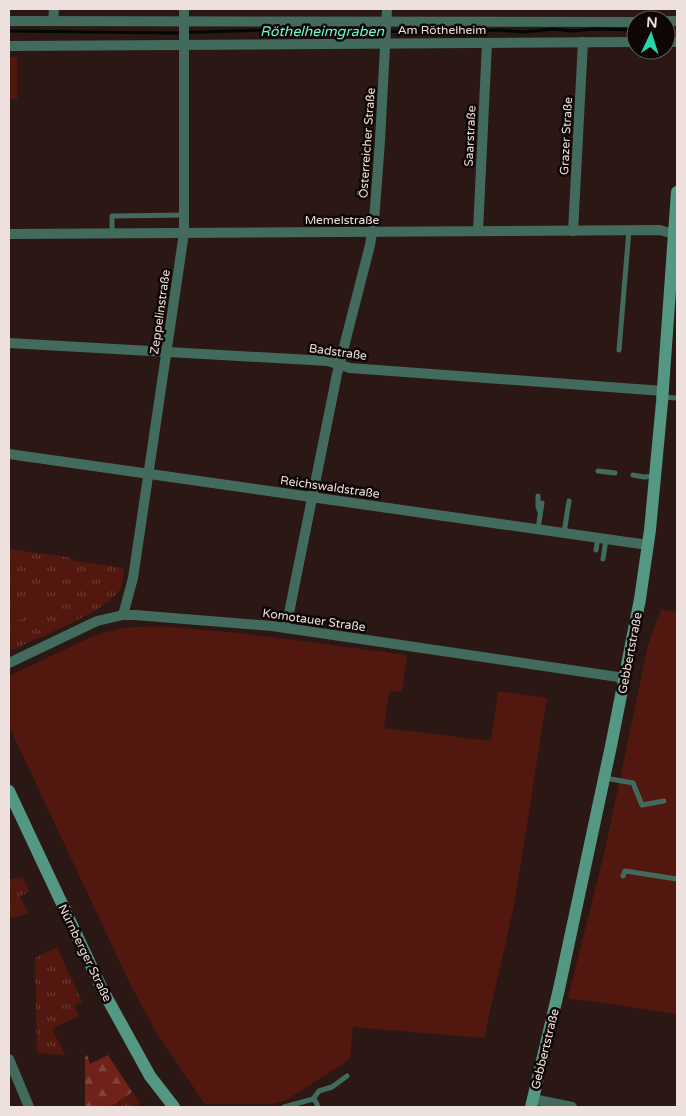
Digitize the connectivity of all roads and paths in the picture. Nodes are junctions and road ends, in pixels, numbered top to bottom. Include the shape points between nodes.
1 (54, 9) edge
2 (184, 9) edge
3 (307, 9) edge
4 (387, 9) edge
5 (307, 20) junction
6 (9, 21) edge
7 (53, 21) junction
8 (626, 22) edge
9 (387, 23) junction
10 (184, 32) junction
11 (386, 40) junction
12 (487, 42) junction
13 (583, 42) junction
14 (626, 42) edge
15 (9, 46) edge
16 (677, 192) edge
17 (185, 215) junction
18 (630, 230) junction
19 (478, 231) junction
20 (573, 231) junction
21 (372, 232) junction
22 (184, 233) junction
23 (9, 234) edge
24 (112, 234) junction
25 (676, 234) edge
26 (9, 343) edge
27 (619, 350) dead end
28 (167, 352) junction
29 (340, 365) junction
30 (663, 394) junction
31 (677, 398) edge
32 (9, 454) edge
33 (598, 471) dead end
34 (615, 473) dead end
35 (149, 474) junction
36 (633, 475) dead end
37 (655, 476) junction
38 (538, 496) dead end
39 (313, 497) junction
40 (568, 501) dead end
41 (542, 503) dead end
42 (540, 513) junction
43 (538, 529) junction
44 (564, 533) junction
45 (602, 538) junction
46 (648, 545) junction
47 (596, 550) dead end
48 (603, 559) dead end
49 (123, 615) junction
50 (286, 628) junction
51 (9, 664) edge
52 (625, 678) junction
53 (604, 777) junction
54 (9, 791) edge
55 (664, 801) dead end
56 (623, 876) dead end
57 (677, 879) edge
58 (9, 1059) edge
59 (347, 1076) dead end
60 (312, 1099) junction
61 (532, 1103) edge
62 (29, 1107) edge
63 (174, 1107) edge
64 (284, 1107) edge
65 (318, 1107) edge
66 (572, 1107) edge

1 - 7 street
2 - 10 street, Zeppelinstraße
3 - 5 street
4 - 9 street, Österreicher Straße
5 - 9 street, Am Röthelheim
5 - 10 street, Am Röthelheim
6 - 7 street, Am Röthelheim
7 - 10 street, Am Röthelheim
8 - 9 street, Am Röthelheim
9 - 11 street, Österreicher Straße
10 - 11 street, Am Röthelheim
10 - 15 street, Am Röthelheim
10 - 17 street, Zeppelinstraße
11 - 12 street, Am Röthelheim
11 - 21 street, Österreicher Straße
12 - 13 street, Am Röthelheim
12 - 19 street, Saarstraße
13 - 14 street, Am Röthelheim
13 - 20 street, Grazer Straße
16 - 25 street, Gebbertstraße
17 - 22 street, Zeppelinstraße
17 - 24 lane via 112,216
18 - 20 street, Memelstraße
18 - 25 street, Memelstraße via 660,230
18 - 27 lane
19 - 20 street, Memelstraße
19 - 21 street, Memelstraße
21 - 22 street, Memelstraße
21 - 29 street, Österreicher Straße
22 - 24 street, Memelstraße
22 - 28 street, Zeppelinstraße
23 - 24 street, Memelstraße
25 - 30 street, Gebbertstraße
26 - 28 street, Badstraße
28 - 29 street, Badstraße via 328,361
28 - 35 street, Zeppelinstraße
29 - 30 street, Badstraße
29 - 39 street, Österreicher Straße
30 - 31 lane
30 - 37 street, Gebbertstraße
32 - 35 street, Reichswaldstraße
33 - 34 lane
35 - 39 street, Reichswaldstraße
35 - 49 street, Zeppelinstraße via 133,578
36 - 37 lane
37 - 46 street, Gebbertstraße
38 - 42 lane
39 - 43 street, Reichswaldstraße
39 - 50 street, Österreicher Straße
40 - 44 lane
41 - 42 lane
42 - 43 lane
43 - 44 street, Reichswaldstraße
44 - 45 street, Reichswaldstraße
45 - 46 street, Reichswaldstraße
45 - 47 lane
45 - 48 lane
46 - 52 street, Gebbertstraße
49 - 50 street, Komotauer Straße
49 - 51 street, Komotauer Straße via 96,621
50 - 52 street, Komotauer Straße
52 - 53 street, Gebbertstraße
53 - 55 lane via 633,784 642,805
53 - 61 street, Gebbertstraße
54 - 63 street, Nürnberger Straße via 102,989 150,1076
56 - 57 lane via 625,871
58 - 62 street
59 - 60 lane via 332,1087 319,1090
60 - 64 lane
60 - 65 lane
61 - 66 street

